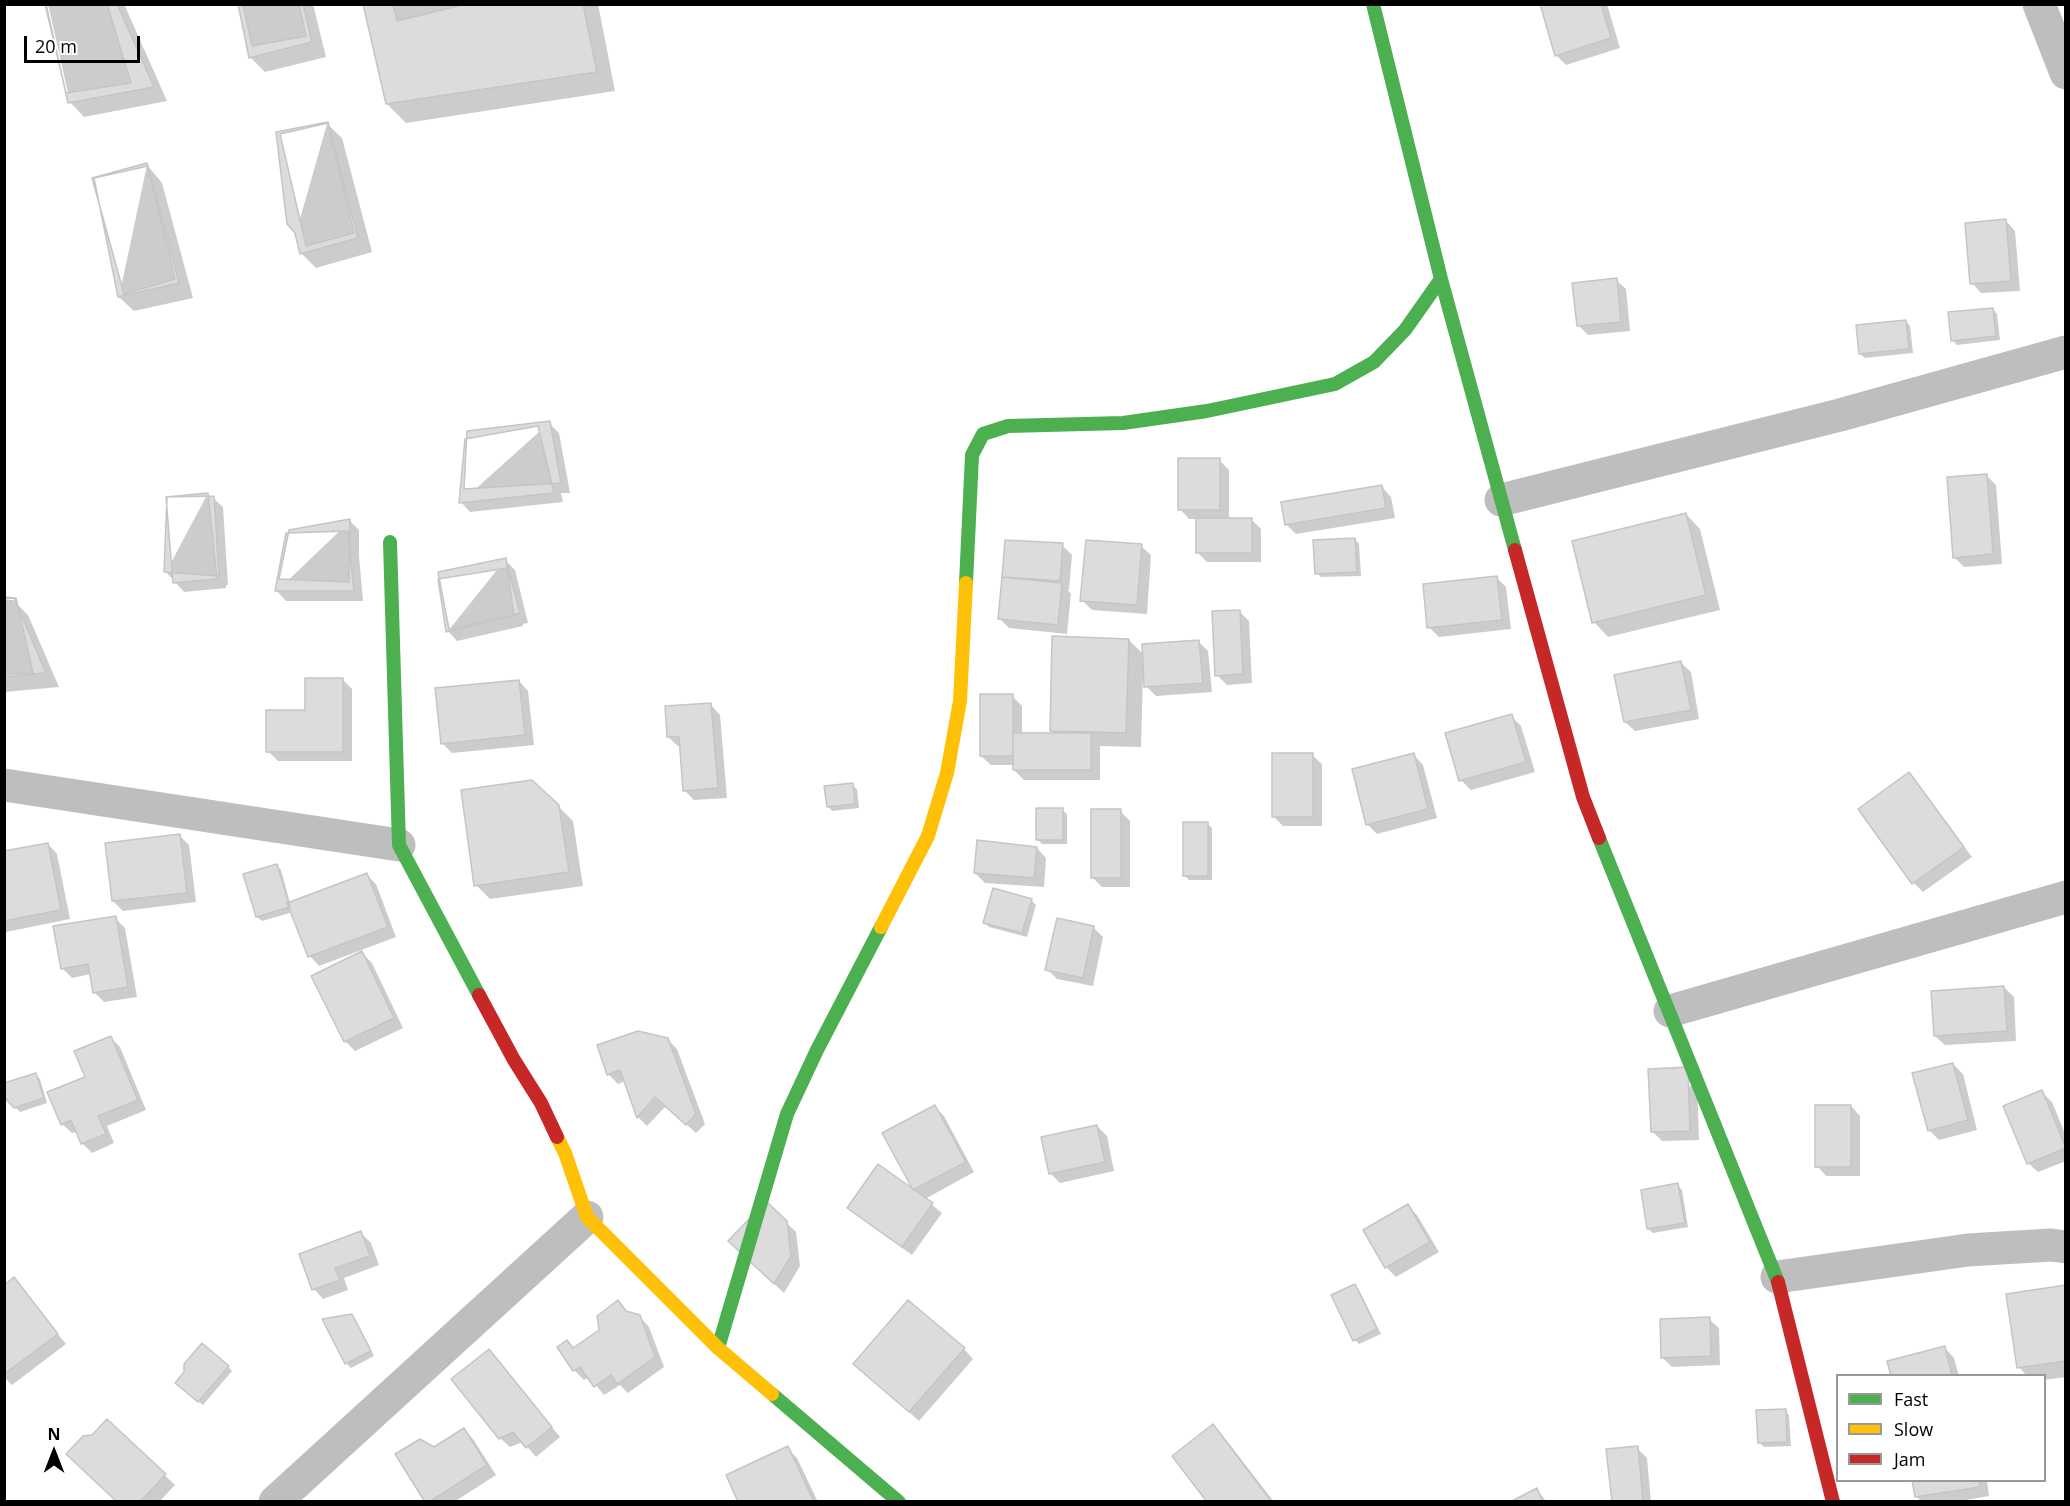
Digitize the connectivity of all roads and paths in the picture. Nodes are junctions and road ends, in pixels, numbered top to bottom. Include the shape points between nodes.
1 (1373, 4) edge
2 (2039, 4) edge
3 (2066, 73) edge
4 (1441, 279) junction
5 (2066, 352) edge
6 (1501, 500) junction
7 (390, 542) dead end
8 (4, 785) edge
9 (399, 845) junction
10 (2066, 897) edge
11 (1670, 1011) junction
12 (587, 1217) junction
13 (2066, 1247) edge
14 (1777, 1277) junction
15 (718, 1348) junction
16 (275, 1502) edge
17 (899, 1502) edge
18 (1833, 1502) edge

1 - 4 street
2 - 3 street
4 - 6 street
4 - 15 street via 1405,330 1374,362 1335,384 1207,411 1123,423 1008,426 983,434 972,455 960,701 947,773 928,836 787,1114
5 - 6 street via 1840,415
6 - 11 street via 1583,797
7 - 9 street
8 - 9 street
9 - 12 street via 541,1103
10 - 11 street
11 - 14 street
12 - 15 street
12 - 16 street
13 - 14 street via 1968,1250
14 - 18 street
15 - 17 street

